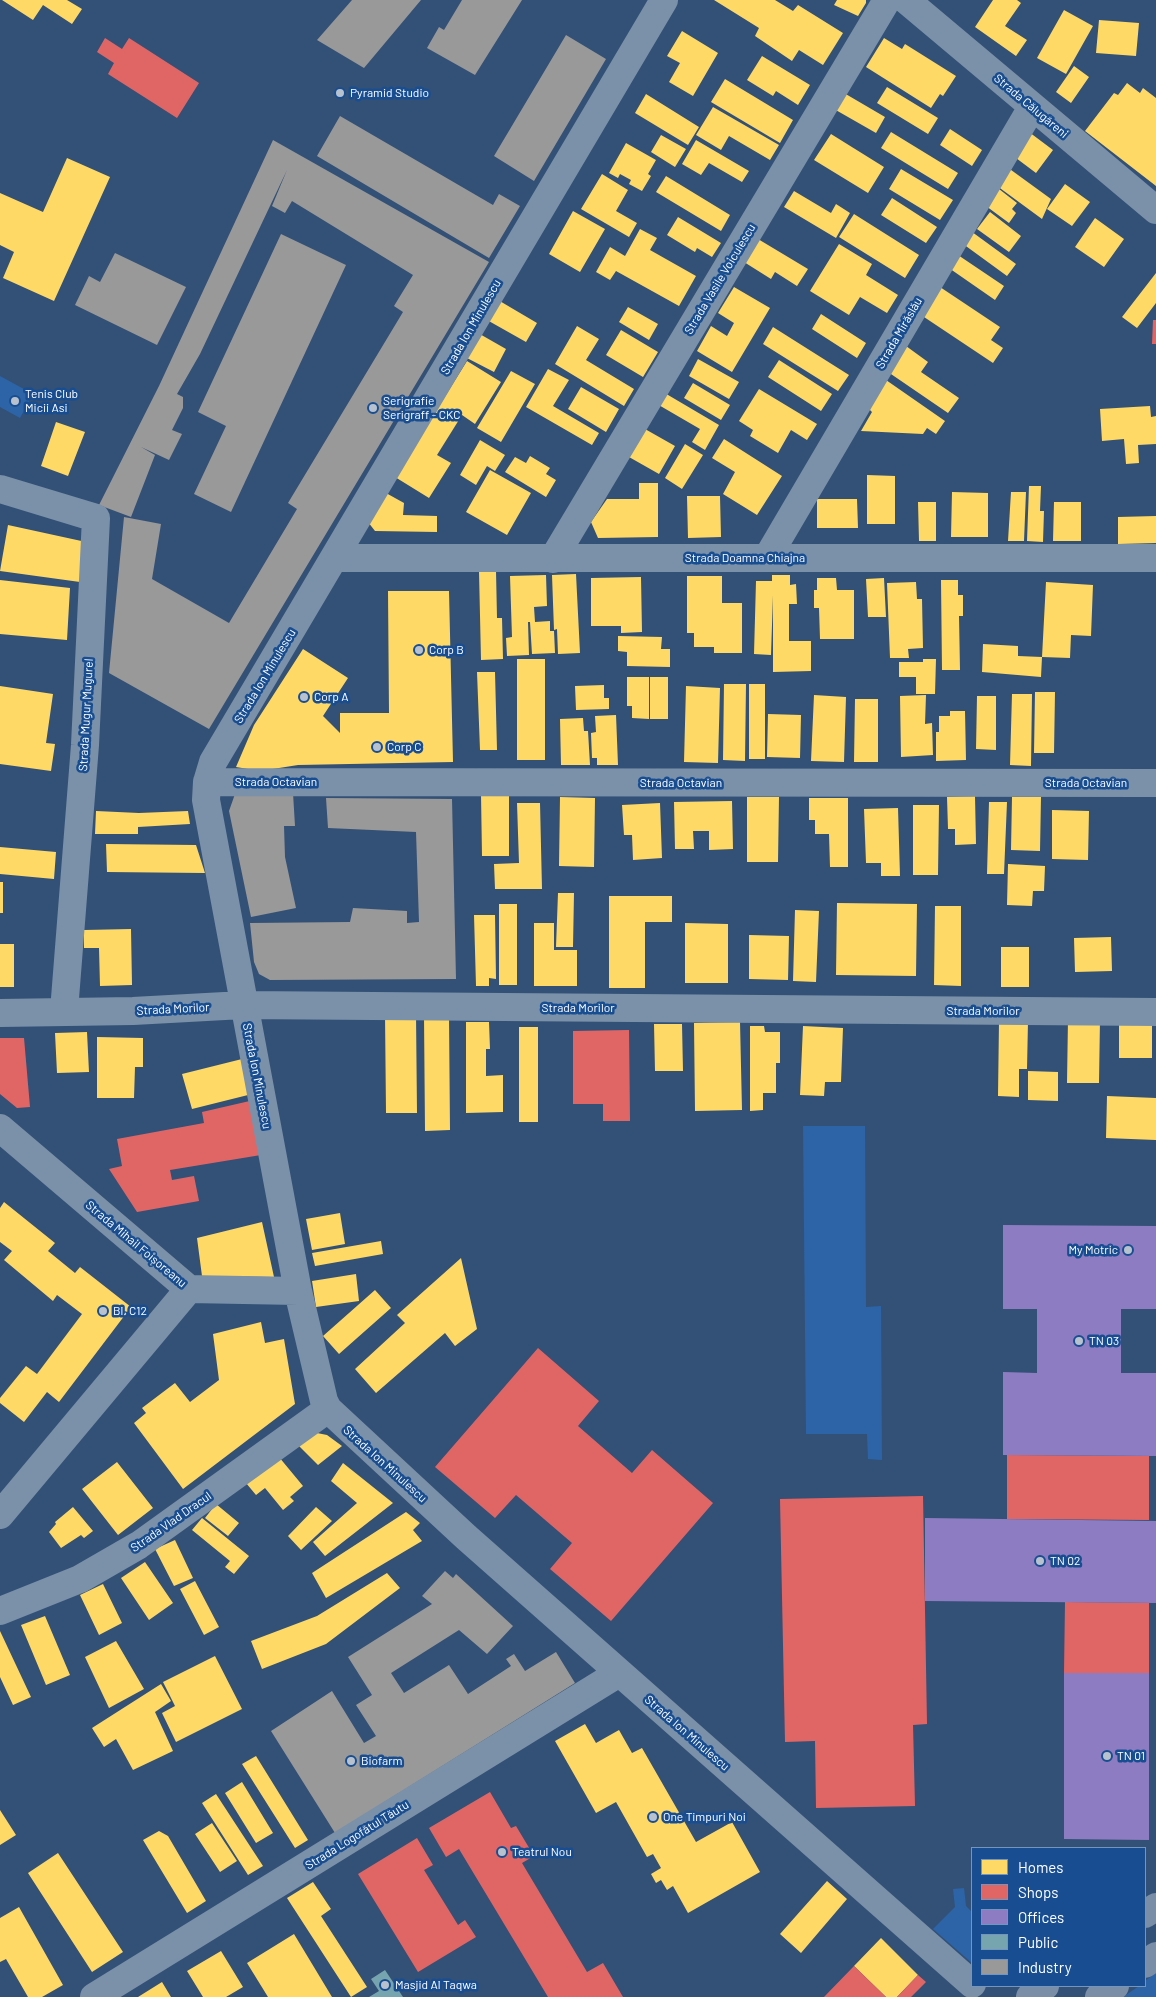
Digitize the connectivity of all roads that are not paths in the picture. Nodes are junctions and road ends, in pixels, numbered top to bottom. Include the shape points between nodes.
1 (664, 0) edge
2 (887, 0) edge
3 (906, 0) edge
4 (1032, 107) junction
5 (1156, 210) edge
6 (0, 489) edge
7 (335, 558) junction
8 (767, 558) junction
9 (1156, 558) edge
10 (553, 559) junction
11 (207, 782) junction
12 (1156, 784) edge
13 (243, 1005) junction
14 (64, 1011) junction
15 (1156, 1012) edge
16 (0, 1013) edge
17 (0, 1128) edge
18 (189, 1289) junction
19 (298, 1291) junction
20 (328, 1409) junction
21 (0, 1515) edge
22 (0, 1611) edge
23 (619, 1674) junction
24 (971, 1983) edge
25 (975, 1987) edge
26 (1044, 1987) edge
27 (1114, 1987) edge
28 (94, 1997) edge
29 (986, 1997) edge
30 (1030, 1997) edge
31 (1099, 1997) edge

1 - 7 street, Strada Ion Minulescu
2 - 10 street, Strada Vasile Voiculescu
3 - 4 street, Strada Călugăreni
4 - 5 street, Strada Călugăreni
4 - 8 street, Strada Mirăslău
6 - 14 street, Strada Mugur Mugurel via 96,518 85,745
7 - 10 street, Strada Doamna Chiajna
7 - 11 street, Strada Ion Minulescu via 213,762
8 - 9 street, Strada Doamna Chiajna
8 - 10 street, Strada Doamna Chiajna
11 - 12 street, Strada Octavian
11 - 13 street, Strada Ion Minulescu via 206,800
13 - 14 street, Strada Morilor
13 - 15 street, Strada Morilor
13 - 19 street, Strada Ion Minulescu
14 - 16 street, Strada Morilor
17 - 18 street, Strada Mihail Foișoreanu
18 - 19 street, Strada Mihail Foișoreanu
18 - 21 street
19 - 20 street, Strada Ion Minulescu
20 - 22 street, Strada Vlad Dracul via 139,1545 80,1579
20 - 23 street, Strada Ion Minulescu
23 - 24 street, Strada Ion Minulescu
23 - 28 street, Strada Logofătul Tăutu
25 - 29 street, Strada Ion Minulescu
26 - 30 main road
27 - 31 main road

